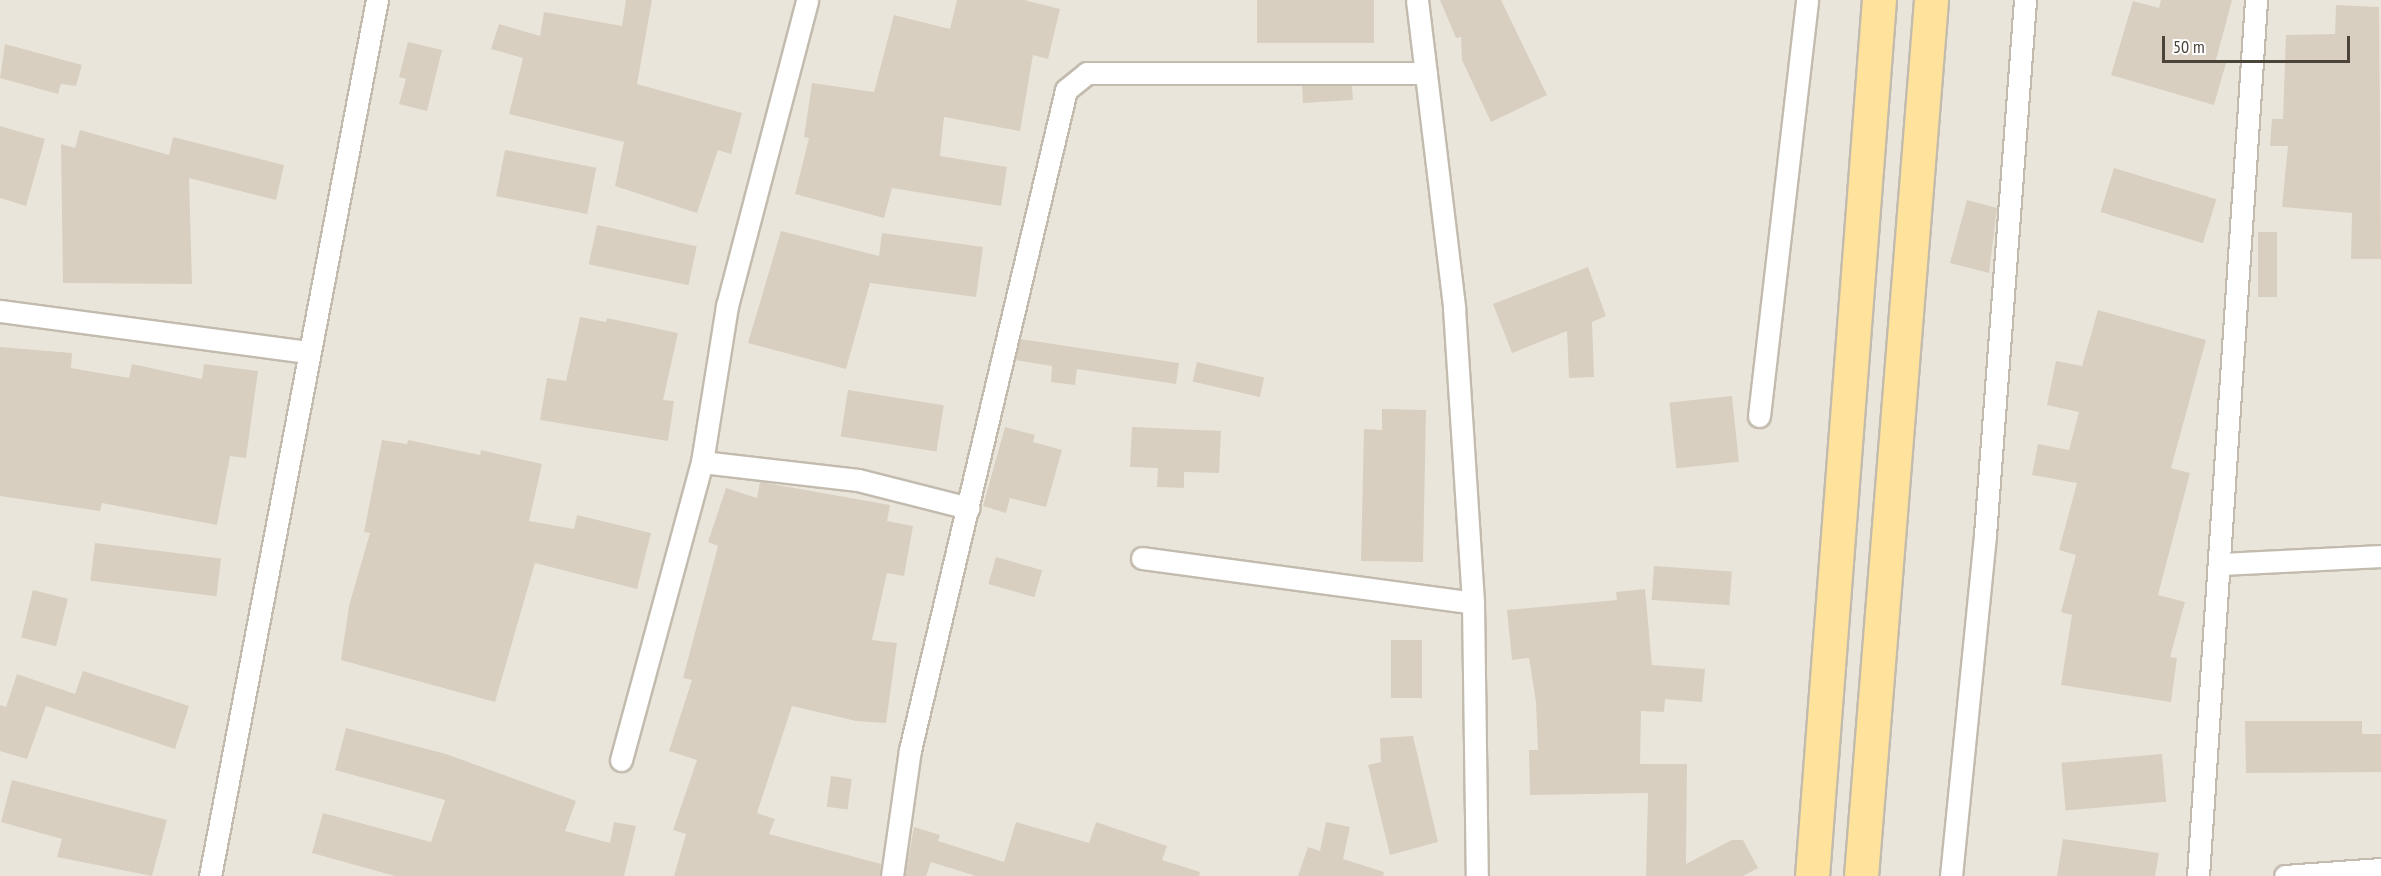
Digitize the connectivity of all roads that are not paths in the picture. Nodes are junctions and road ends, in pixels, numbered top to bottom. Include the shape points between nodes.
1 (378, 0) edge
2 (807, 0) edge
3 (1417, 0) edge
4 (1807, 0) edge
5 (1879, 0) edge
6 (1931, 0) edge
7 (2025, 0) edge
8 (2256, 0) edge
9 (1426, 73) junction
10 (0, 311) edge
11 (308, 352) junction
12 (1759, 416) dead end
13 (702, 462) junction
14 (969, 508) junction
15 (2381, 556) edge
16 (1142, 558) dead end
17 (2222, 564) junction
18 (1473, 603) junction
19 (621, 760) dead end
20 (2381, 869) edge
21 (210, 876) edge
22 (892, 876) edge
23 (1477, 876) edge
24 (1812, 876) edge
25 (1861, 876) edge
26 (1951, 876) edge
27 (2198, 876) edge
28 (2284, 876) edge

1 - 11 street
2 - 13 street via 727,306
3 - 9 street
4 - 12 street
5 - 24 main road
6 - 25 main road
7 - 26 street via 1986,523
8 - 17 street
9 - 14 street via 1087,72 1066,90
9 - 18 street via 1454,308
10 - 11 street
11 - 21 street
13 - 14 street via 858,480
13 - 19 street
14 - 22 street via 910,750
15 - 17 street
16 - 18 street
17 - 27 street
18 - 23 street
20 - 28 street

